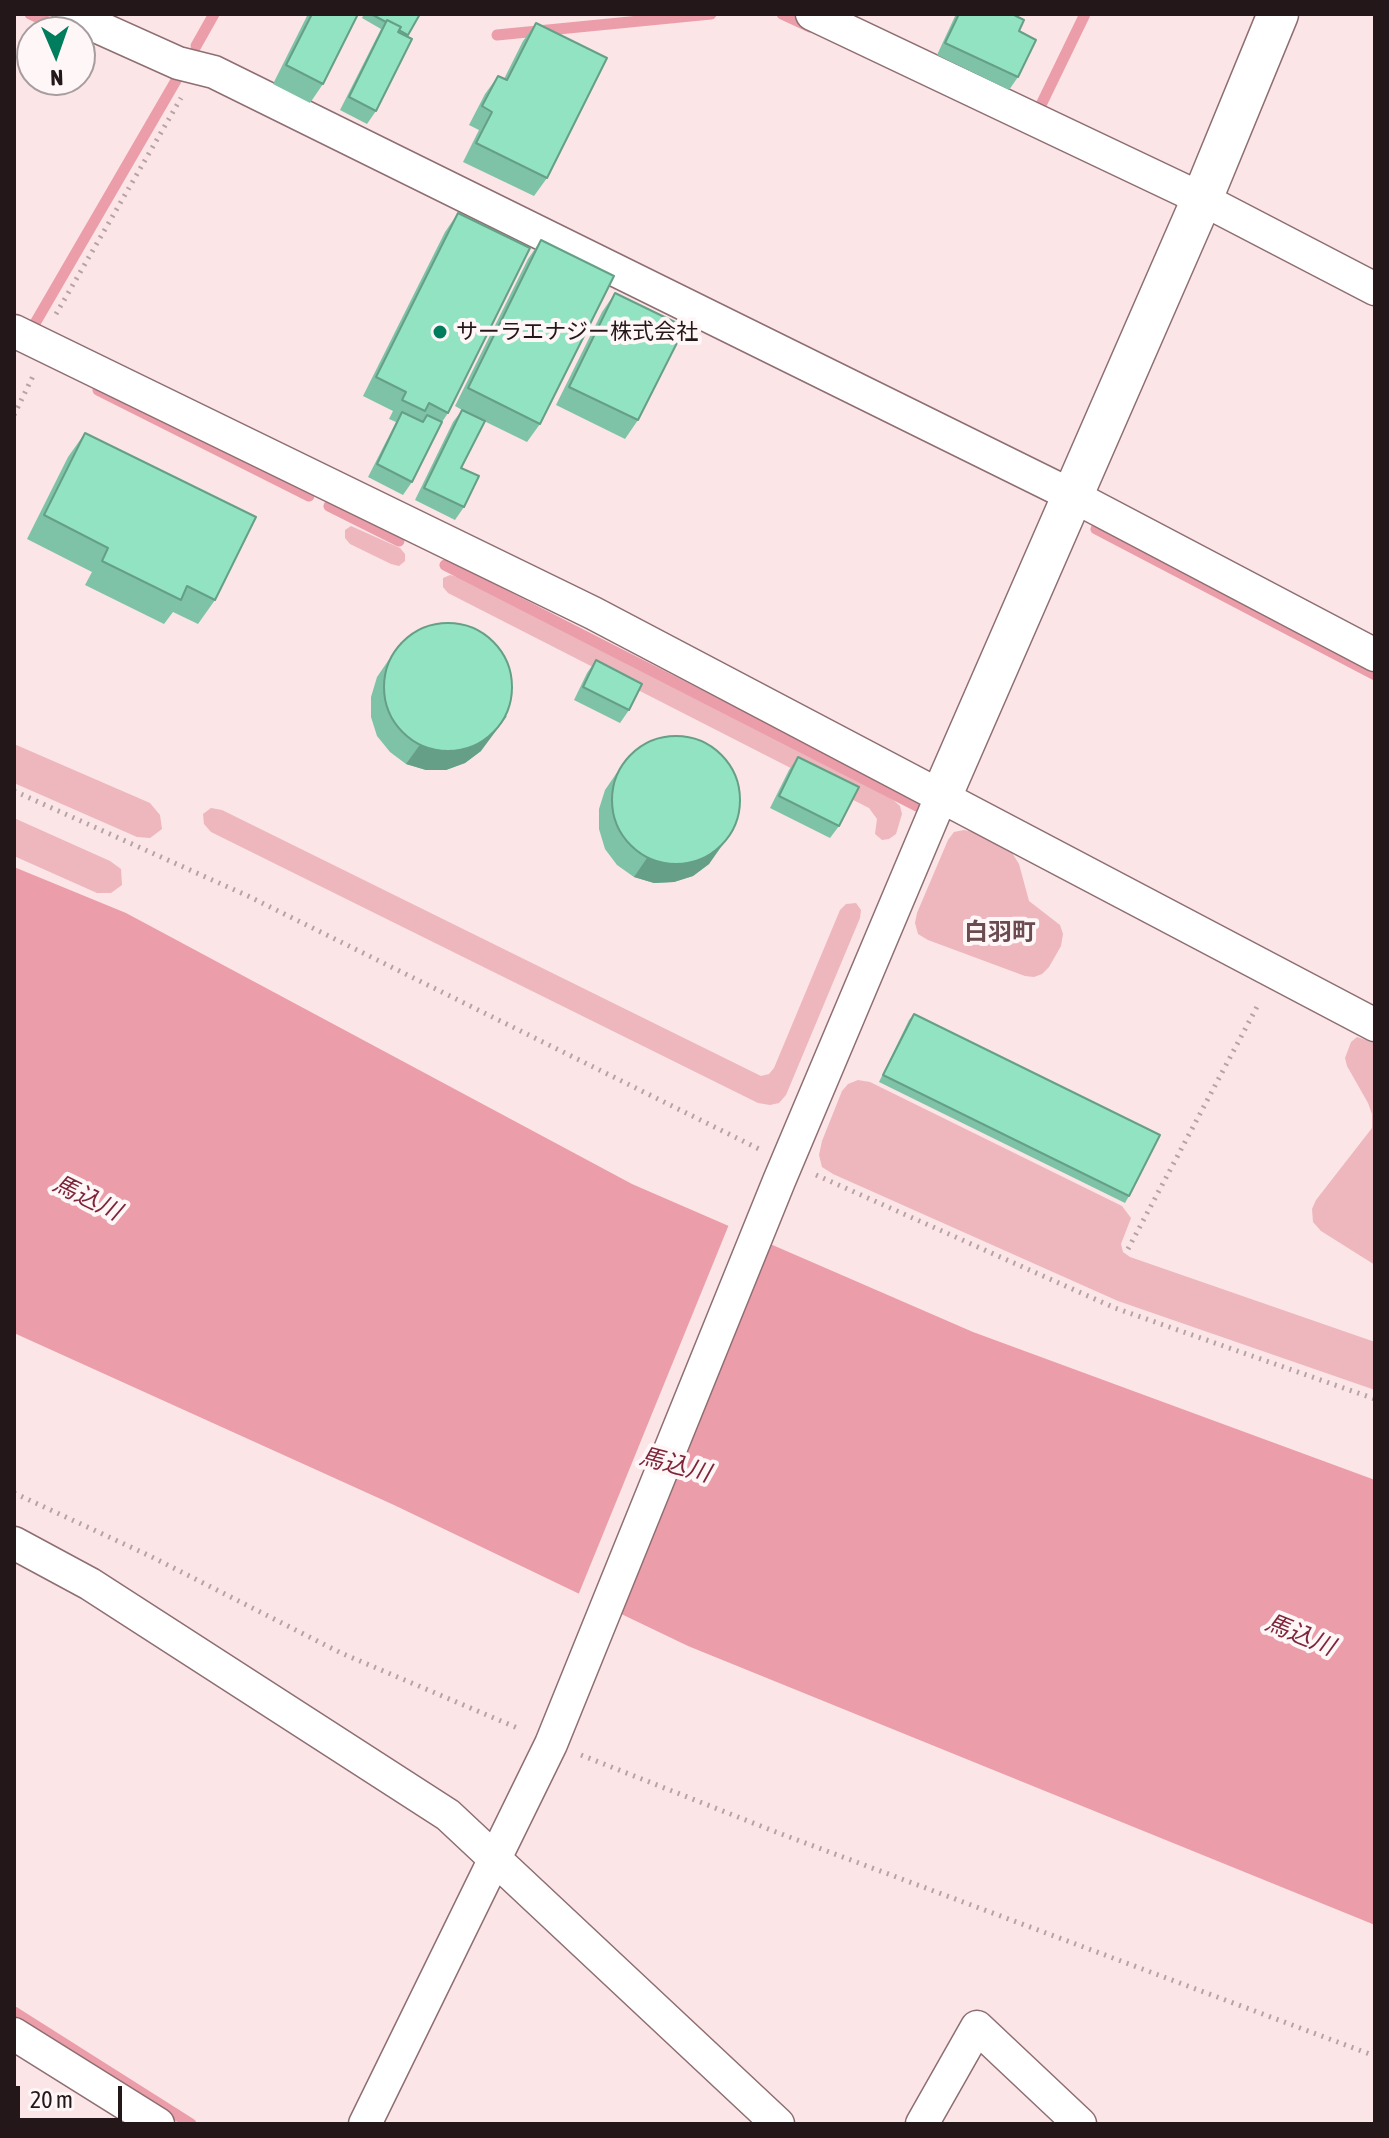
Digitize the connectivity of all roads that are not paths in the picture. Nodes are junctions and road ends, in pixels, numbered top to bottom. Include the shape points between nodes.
1 (69, 14) edge
2 (812, 14) edge
3 (1278, 14) edge
4 (1202, 199) junction
5 (1375, 289) edge
6 (34, 340) edge
7 (1073, 496) junction
8 (1375, 655) edge
9 (941, 797) junction
10 (1375, 1025) edge
11 (14, 1543) edge
12 (496, 1857) junction
13 (14, 2034) edge
14 (158, 2124) edge
15 (365, 2124) edge
16 (778, 2124) edge
17 (922, 2124) edge
18 (1080, 2124) edge

1 - 7 street via 178,63 228,79
2 - 4 street
3 - 4 street
4 - 5 street
4 - 7 street
6 - 9 street via 593,613
7 - 8 street
7 - 9 street
9 - 10 street
9 - 12 street via 556,1732
11 - 12 street via 90,1584 448,1815
12 - 15 street
12 - 16 street
13 - 14 street
17 - 18 street via 977,2027

